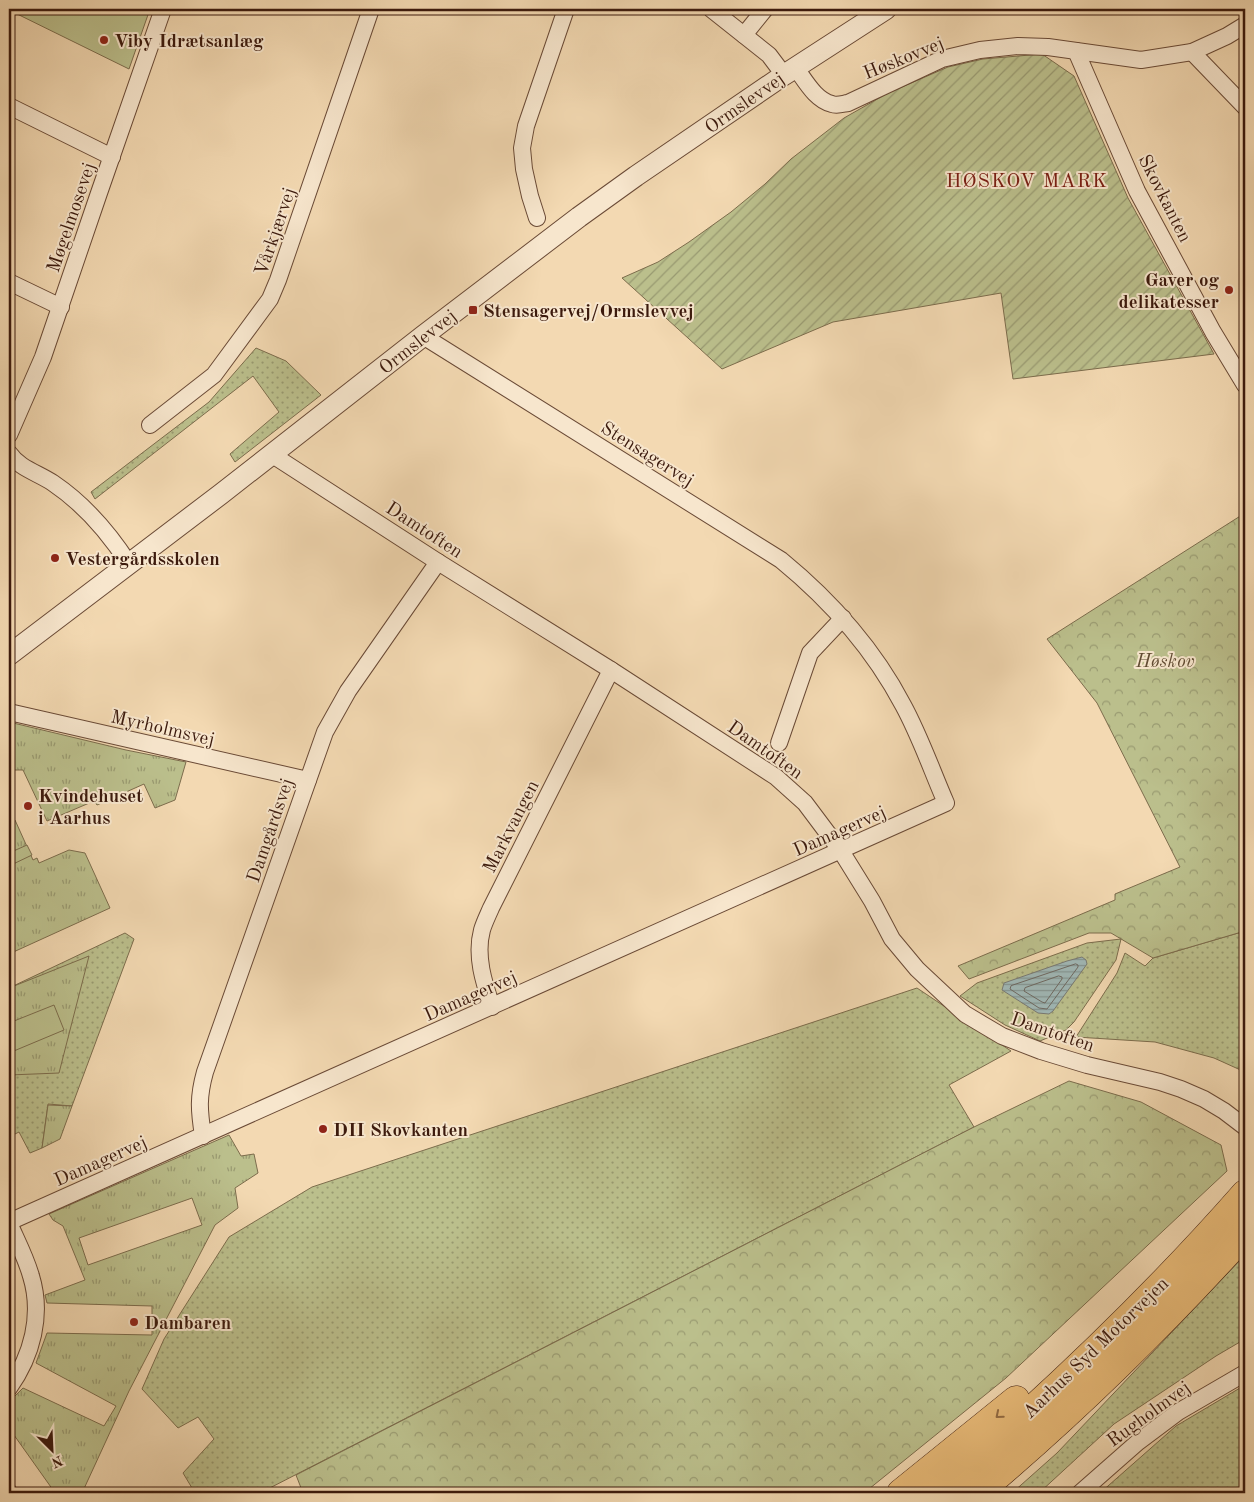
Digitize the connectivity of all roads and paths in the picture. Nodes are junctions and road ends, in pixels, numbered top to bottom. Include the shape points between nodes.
1 (163, 9) edge
2 (371, 9) edge
3 (566, 9) edge
4 (711, 9) edge
5 (765, 9) edge
6 (886, 9) edge
7 (1245, 25) edge
8 (744, 35) junction
9 (1076, 50) junction
10 (1192, 52) junction
11 (790, 71) junction
12 (9, 106) edge
13 (1245, 107) edge
14 (112, 157) junction
15 (537, 218) dead end
16 (9, 282) edge
17 (61, 307) junction
18 (422, 336) junction
19 (1245, 385) edge
20 (150, 425) dead end
21 (9, 435) edge
22 (9, 453) edge
23 (271, 454) junction
24 (438, 562) junction
25 (129, 564) junction
26 (843, 618) junction
27 (9, 656) edge
28 (611, 670) junction
29 (9, 712) edge
30 (779, 744) dead end
31 (308, 780) junction
32 (946, 803) joint
33 (842, 851) junction
34 (492, 1006) junction
35 (1245, 1127) edge
36 (202, 1136) junction
37 (1245, 1194) edge
38 (9, 1222) edge
39 (1235, 1231) edge
40 (1245, 1373) edge
41 (9, 1388) edge
42 (901, 1493) edge
43 (938, 1493) edge
44 (977, 1493) edge
45 (1001, 1493) edge
46 (1080, 1493) edge

1 - 14 street, Møgelmosevej
2 - 20 street, Vårkjærvej via 270,299 214,375
3 - 15 street via 526,126 522,148
4 - 8 street
5 - 8 street
6 - 11 street, Ormslevvej
7 - 10 street, Høskovvej
8 - 11 street
9 - 10 street, Høskovvej via 1141,60
9 - 11 street, Høskovvej via 1018,46 980,50 942,59 840,105 826,101
9 - 19 street, Skovkanten via 1138,191
10 - 13 street
11 - 18 street, Ormslevvej via 579,217
12 - 14 street
14 - 17 street, Møgelmosevej
16 - 17 street
17 - 21 street, Møgelmosevej via 44,357
18 - 23 street, Ormslevvej
18 - 26 street, Stensagervej via 781,560
22 - 25 street via 14,461 73,498 100,524
23 - 24 street, Damtoften
23 - 25 street, Ormslevvej
24 - 28 street, Damtoften
24 - 31 street, Damgårdsvej via 336,710
25 - 27 street, Ormslevvej
26 - 30 street via 810,653
26 - 32 street, Stensagervej via 873,656 903,705
28 - 33 street, Damtoften via 776,777 805,803
28 - 34 street, Markvangen via 482,929 481,964
29 - 31 street, Myrholmsvej
31 - 36 street, Damgårdsvej via 205,1072 199,1111
32 - 33 street, Damagervej
33 - 34 street, Damagervej
33 - 35 street, Damtoften via 892,939 917,969 965,1014 1002,1036 1040,1051 1181,1089
34 - 36 street, Damagervej
36 - 38 street, Damagervej
37 - 39 highway, Aarhus Syd Motorvejen
38 - 41 street, Damagervej via 27,1264 36,1297 30,1350
39 -> 42 highway via 1056,1367
39 - 43 highway, Aarhus Syd Motorvejen via 1140,1306 1067,1377
39 - 44 highway, Aarhus Syd Motorvejen via 1165,1318 1083,1398
39 - 45 highway via 1176,1315
40 - 46 street, Rugholmvej via 1178,1412

